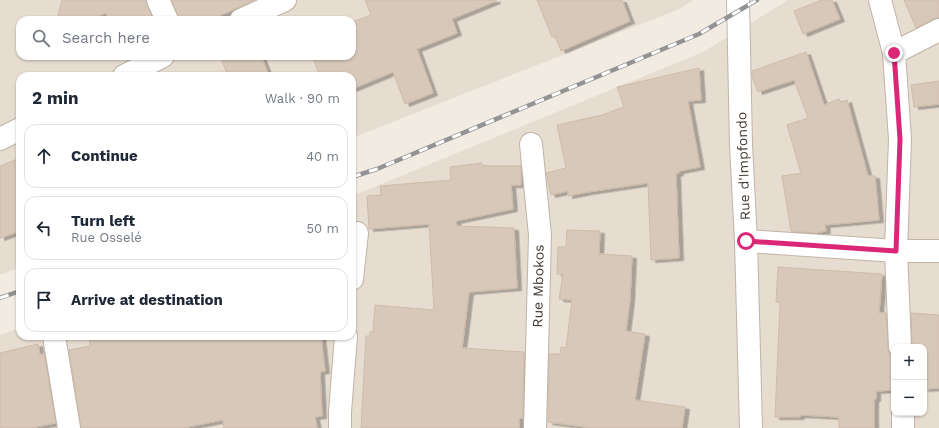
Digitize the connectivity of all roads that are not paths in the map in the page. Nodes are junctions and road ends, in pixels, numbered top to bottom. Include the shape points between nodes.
1 (158, 0) edge
2 (285, 0) edge
3 (738, 0) edge
4 (880, 0) edge
5 (165, 16) edge
6 (250, 16) edge
7 (939, 30) edge
8 (894, 53) junction
9 (155, 60) edge
10 (132, 72) edge
11 (16, 131) edge
12 (0, 139) edge
13 (531, 144) dead end
14 (357, 233) dead end
15 (746, 241) junction
16 (356, 242) edge
17 (896, 251) junction
18 (939, 251) edge
19 (55, 340) edge
20 (346, 340) edge
21 (900, 344) edge
22 (903, 416) edge
23 (69, 428) edge
24 (340, 428) edge
25 (535, 428) edge
26 (751, 428) edge
27 (903, 428) edge

1 - 5 street
2 - 6 street
3 - 15 street, Rue d'Impfondo
4 - 8 street
7 - 8 street
8 - 17 street via 900,139
9 - 10 street
11 - 12 street
13 - 25 street, Rue Mbokos via 540,235
14 - 16 street
15 - 17 street
15 - 26 street, Rue d'Impfondo
17 - 18 street
17 - 21 street
19 - 23 street
20 - 24 street
22 - 27 street

